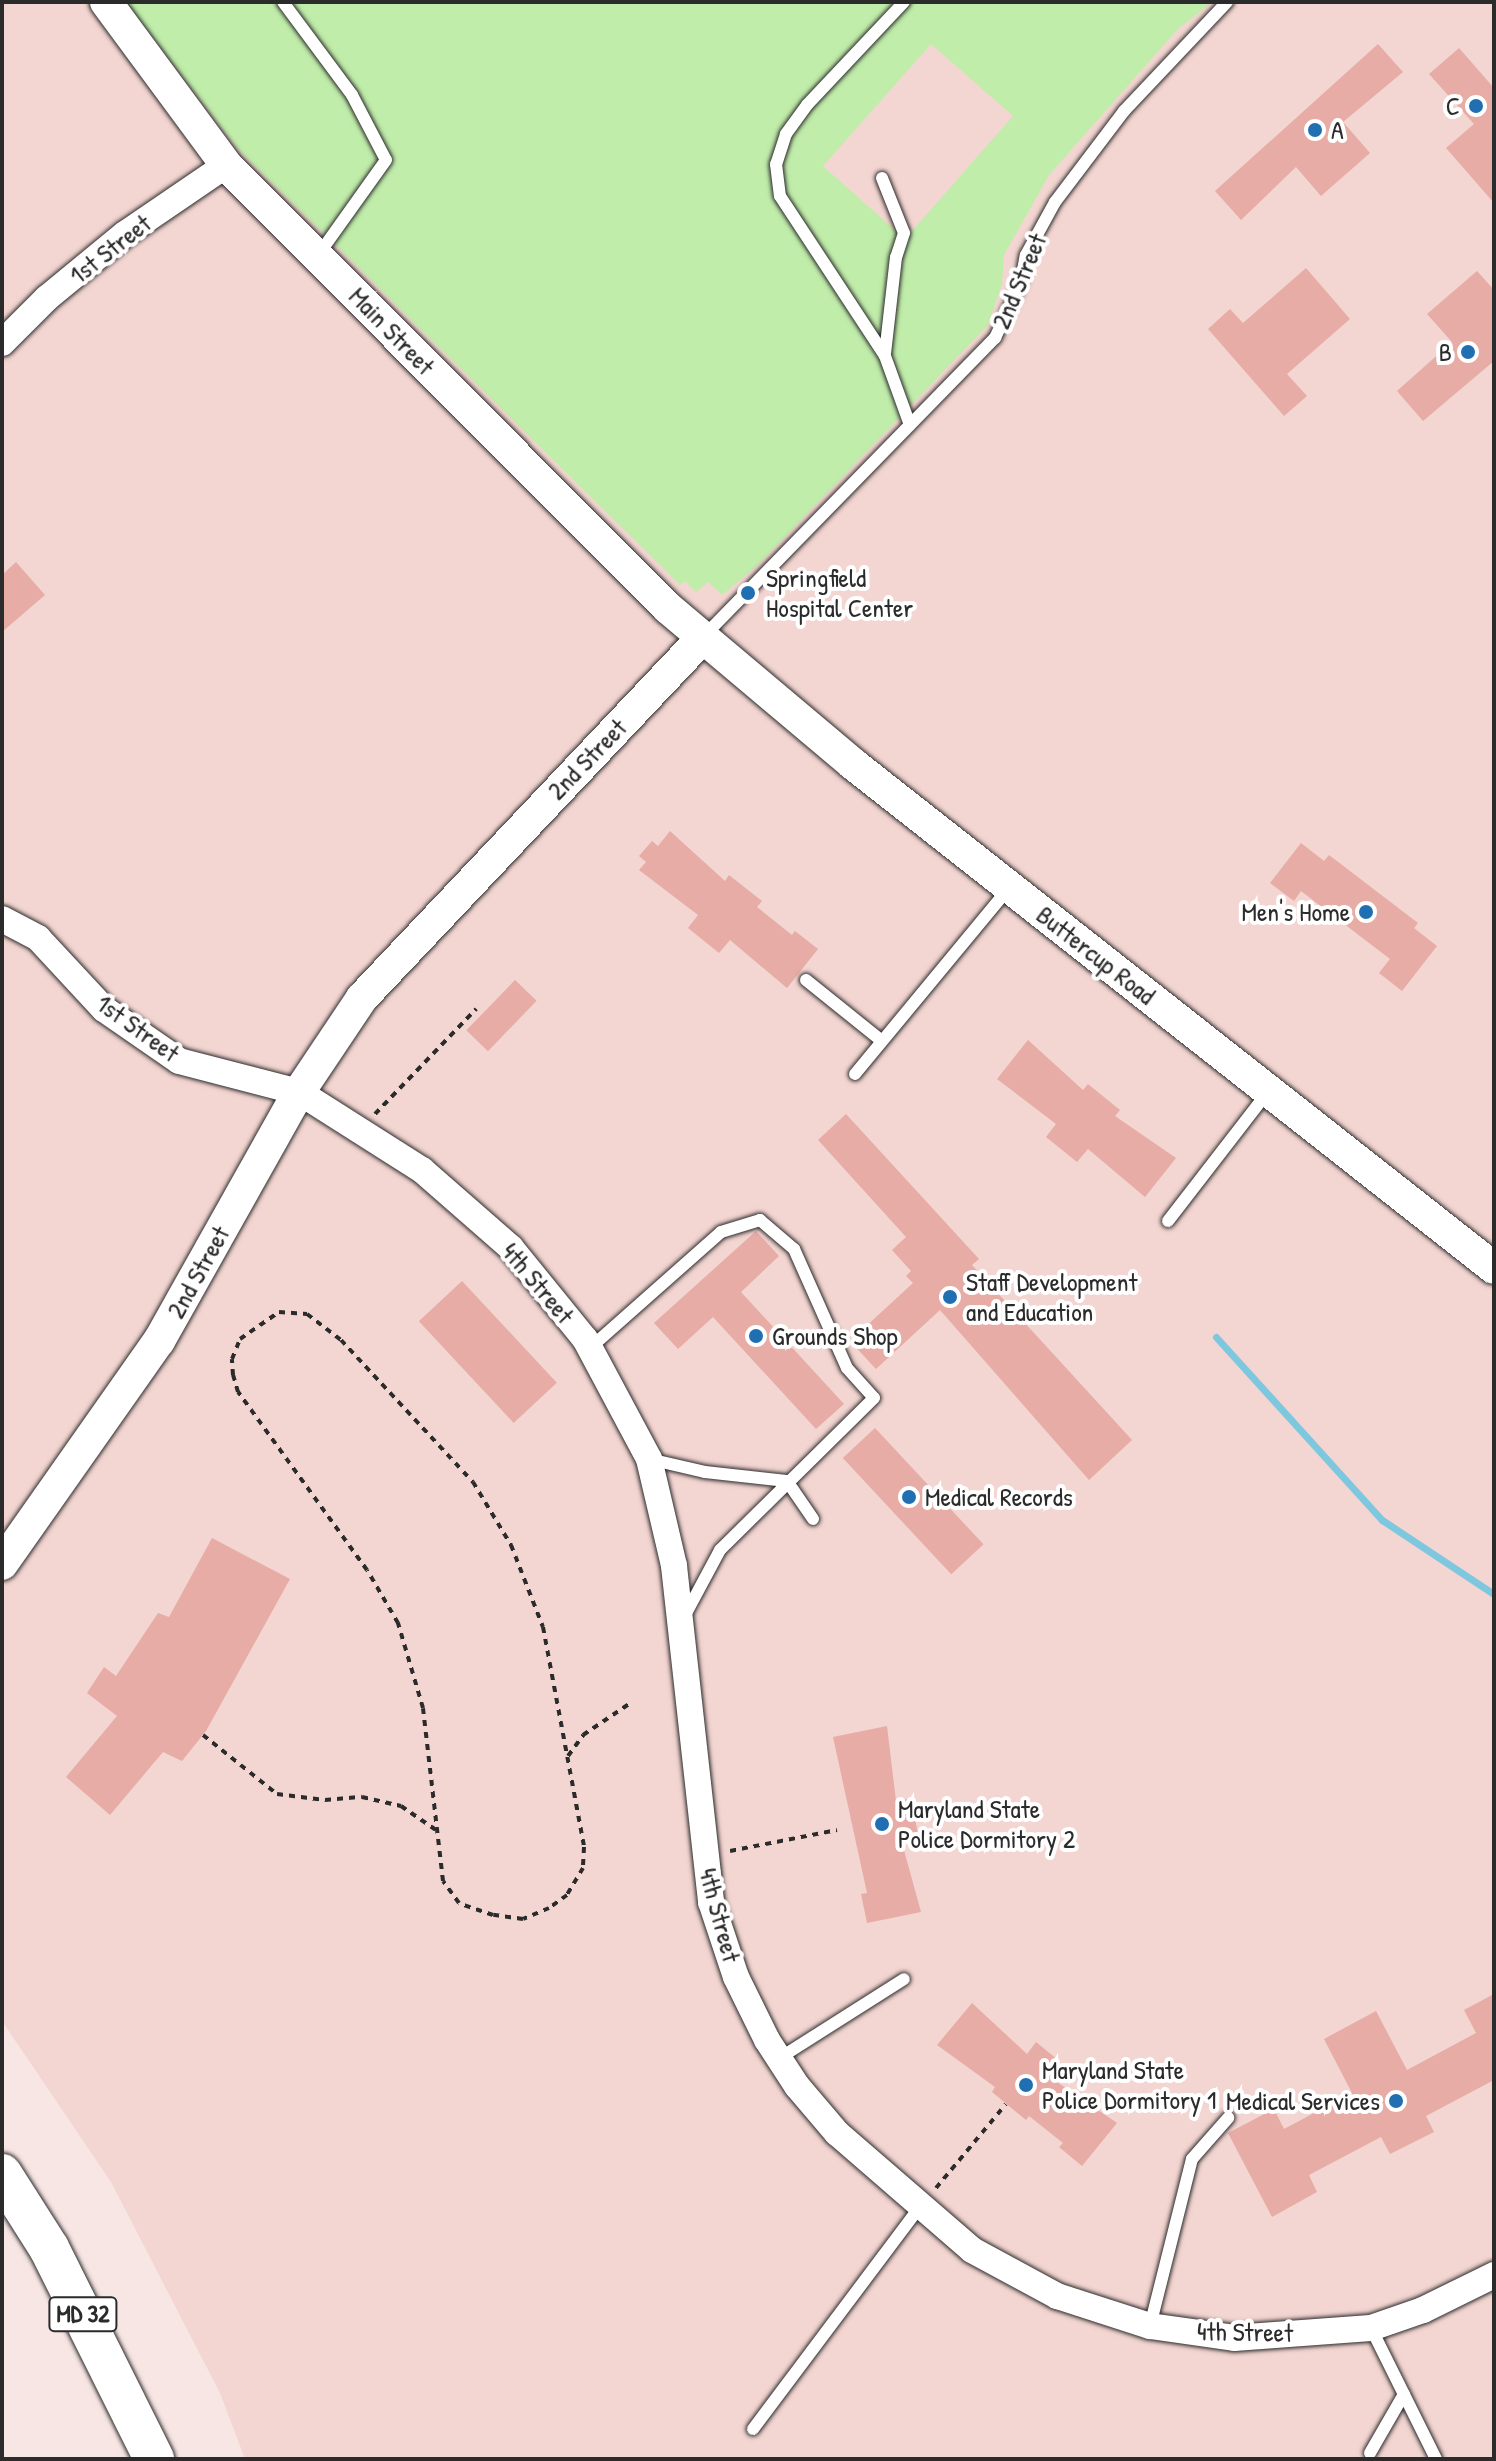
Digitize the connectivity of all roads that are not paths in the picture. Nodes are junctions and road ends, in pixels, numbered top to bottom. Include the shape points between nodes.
1 (106, 2) edge
2 (283, 2) edge
3 (904, 2) edge
4 (1227, 2) edge
5 (226, 165) junction
6 (882, 178) dead end
7 (318, 255) junction
8 (2, 343) edge
9 (885, 356) junction
10 (910, 425) junction
11 (702, 639) junction
12 (1010, 887) junction
13 (2, 919) edge
14 (806, 980) dead end
15 (882, 1041) junction
16 (855, 1074) dead end
17 (1268, 1090) junction
18 (299, 1092) junction
19 (1168, 1221) dead end
20 (1494, 1268) edge
21 (590, 1348) junction
22 (649, 1459) junction
23 (787, 1481) junction
24 (813, 1519) dead end
25 (2, 1564) edge
26 (680, 1624) junction
27 (904, 1979) dead end
28 (778, 2059) junction
29 (1228, 2118) dead end
30 (2, 2174) edge
31 (919, 2208) junction
32 (1494, 2275) edge
33 (1150, 2326) junction
34 (1371, 2328) junction
35 (1404, 2394) junction
36 (753, 2429) dead end
37 (1370, 2453) dead end
38 (154, 2459) edge
39 (1436, 2459) edge

1 - 5 street, Main Street
2 - 7 lane via 352,95 386,160
3 - 9 lane via 807,105 786,134 776,164 780,196
4 - 10 lane, 2nd Street via 1124,111 1055,202 1026,255 1021,282 995,338
5 - 7 street, Main Street
5 - 8 street, 1st Street via 125,234
6 - 9 lane via 904,233 883,340
7 - 11 street, Main Street via 577,522
9 - 10 lane
10 - 11 lane, 2nd Street
11 - 12 street, Buttercup Road
11 - 18 street, 2nd Street via 425,926 362,998
12 - 15 lane
12 - 17 street, Buttercup Road
13 - 18 street, 1st Street via 38,938 104,1009 179,1061
14 - 15 lane
15 - 16 lane
17 - 19 lane
17 - 20 street, Buttercup Road
18 - 21 street, 4th Street via 422,1170 500,1237 546,1287
18 - 25 street, 2nd Street via 159,1341
21 - 22 street, 4th Street
21 - 23 lane via 721,1232 760,1220 777,1230 794,1249 847,1368 874,1398
22 - 23 lane via 705,1472
22 - 26 street, 4th Street via 674,1566
23 - 24 lane
23 - 26 lane via 720,1550
26 - 28 street, 4th Street via 711,1902 736,1977
27 - 28 lane
28 - 31 street, 4th Street via 837,2133
29 - 33 lane via 1192,2159
30 - 38 main road, MD 32 via 49,2248
31 - 33 street, 4th Street via 972,2250 1057,2296
31 - 36 lane
32 - 34 street, 4th Street via 1423,2310
33 - 34 street, 4th Street via 1234,2338
34 - 35 lane
35 - 37 lane
35 - 39 lane

